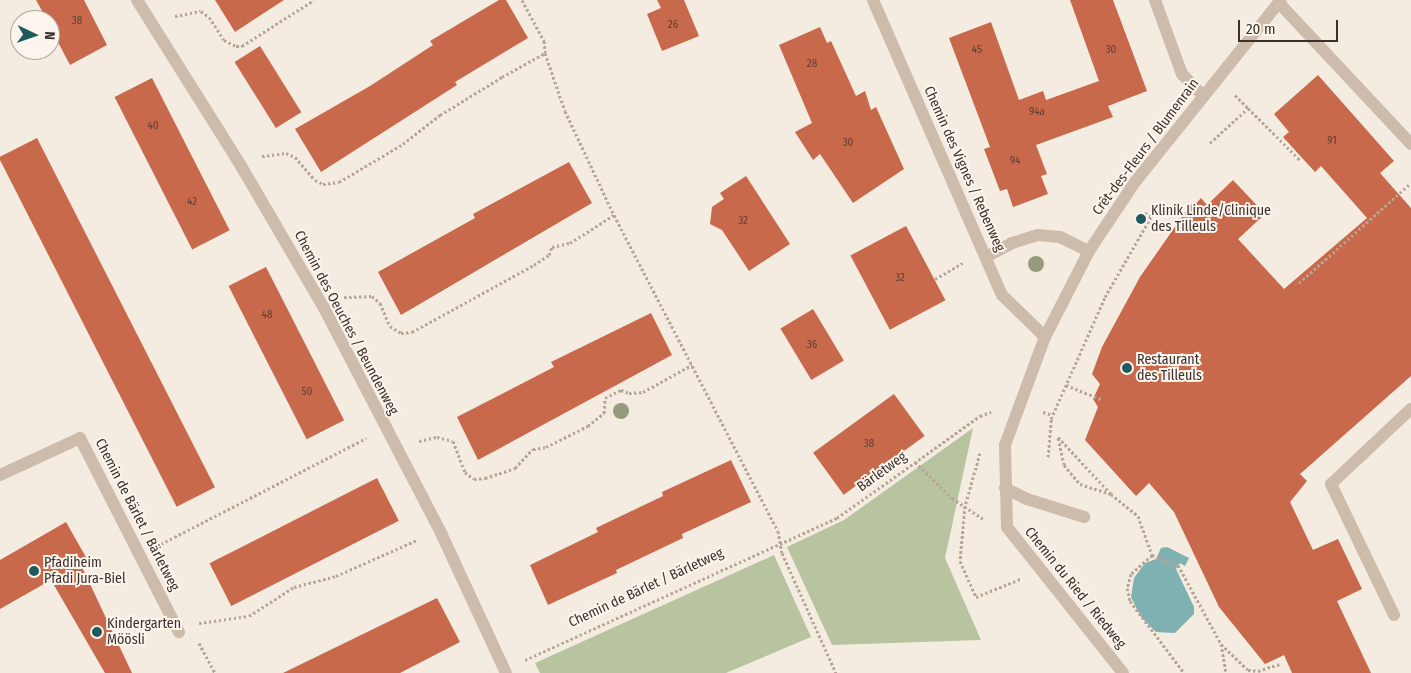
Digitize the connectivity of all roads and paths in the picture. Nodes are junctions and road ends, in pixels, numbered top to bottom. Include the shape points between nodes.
1 (137, 0) edge
2 (314, 0) edge
3 (522, 0) edge
4 (873, 0) edge
5 (1155, 0) edge
6 (1280, 1) edge
7 (177, 15) dead end
8 (545, 54) junction
9 (1202, 96) junction
10 (1238, 98) dead end
11 (1248, 108) junction
12 (1210, 143) dead end
13 (1411, 144) edge
14 (264, 155) dead end
15 (1300, 160) dead end
16 (1411, 183) edge
17 (1143, 211) dead end
18 (614, 215) junction
19 (1089, 251) junction
20 (985, 254) junction
21 (935, 279) dead end
22 (1299, 283) dead end
23 (346, 296) dead end
24 (1045, 337) junction
25 (692, 365) junction
26 (1068, 385) junction
27 (1077, 392) dead end
28 (1094, 398) dead end
29 (1101, 399) dead end
30 (1019, 402) joint
31 (1411, 409) edge
32 (991, 412) dead end
33 (1043, 412) dead end
34 (1053, 415) junction
35 (386, 428) junction
36 (422, 440) dead end
37 (980, 453) dead end
38 (1048, 457) dead end
39 (915, 462) junction
40 (0, 475) edge
41 (1005, 488) junction
42 (1111, 494) junction
43 (965, 506) junction
44 (1084, 517) dead end
45 (1007, 526) junction
46 (417, 540) dead end
47 (781, 542) junction
48 (157, 546) dead end
49 (1152, 555) junction
50 (1021, 578) dead end
51 (1394, 615) dead end
52 (184, 628) joint
53 (1221, 644) junction
54 (524, 661) dead end
55 (1280, 664) dead end
56 (506, 673) edge
57 (836, 673) edge
58 (1123, 673) edge
59 (1184, 673) edge
60 (1226, 673) edge

1 - 35 street, Chemin des Oeuches / Beundenweg via 241,166 324,308
2 - 7 path via 242,46 224,40 201,11
3 - 8 path via 544,41
4 - 20 street, Chemin des Vignes / Rebenweg
5 - 9 street via 1182,74
6 - 9 street, Crêt-des-Fleurs / Blumenrain
6 - 13 street, Crêt-des-Fleurs / Blumenrain
8 - 14 path via 440,115 403,144 339,182 323,184 315,180 295,157 286,153
8 - 18 path via 565,111
9 - 19 street, Crêt-des-Fleurs / Blumenrain via 1135,182
10 - 11 path
11 - 12 path
11 - 15 path
16 - 22 path
17 - 26 path via 1151,218 1105,297
18 - 23 path via 570,243 552,247 549,255 534,265 412,332 401,333 390,326 383,309 372,296
18 - 25 path
19 - 20 street via 1060,236 1038,235
19 - 24 street, Crêt-des-Fleurs / Blumenrain
20 - 21 path
20 - 24 street, Chemin des Vignes / Rebenweg via 1002,295
24 - 30 street, Crêt-des-Fleurs / Blumenrain
25 - 36 path via 643,392 621,390 605,398 604,413 588,426 546,447 533,449 515,468 486,478 474,479 465,472 453,441 437,437
25 - 47 path
26 - 29 path
26 - 34 path
27 - 28 path
30 - 41 street, Chemin du Ried / Riedweg via 1005,445
31 - 51 street via 1331,484
32 - 39 path, Bärletweg
33 - 34 path
34 - 38 path
35 - 48 path
35 - 56 street, Chemin des Oeuches / Beundenweg
37 - 43 path
39 - 43 path via 952,498
39 - 47 path, Bärletweg via 837,518
40 - 52 street, Chemin de Bärlet / Bärletweg via 80,438
41 - 44 street via 1027,499
41 - 45 street, Chemin du Ried / Riedweg
42 - 42 path via 1080,484 1064,465 1058,437
42 - 49 path via 1138,516
43 - 45 path via 992,525
43 - 50 path via 960,561 976,597
45 - 58 street, Chemin du Ried / Riedweg
46 - 52 path via 336,576 294,587 249,616
47 - 54 path, Chemin de Bärlet / Bärletweg
47 - 57 path via 782,552
49 - 53 path via 1178,565
49 - 59 path via 1131,574 1127,588 1130,601
53 - 55 path via 1248,670 1258,671
53 - 60 path

